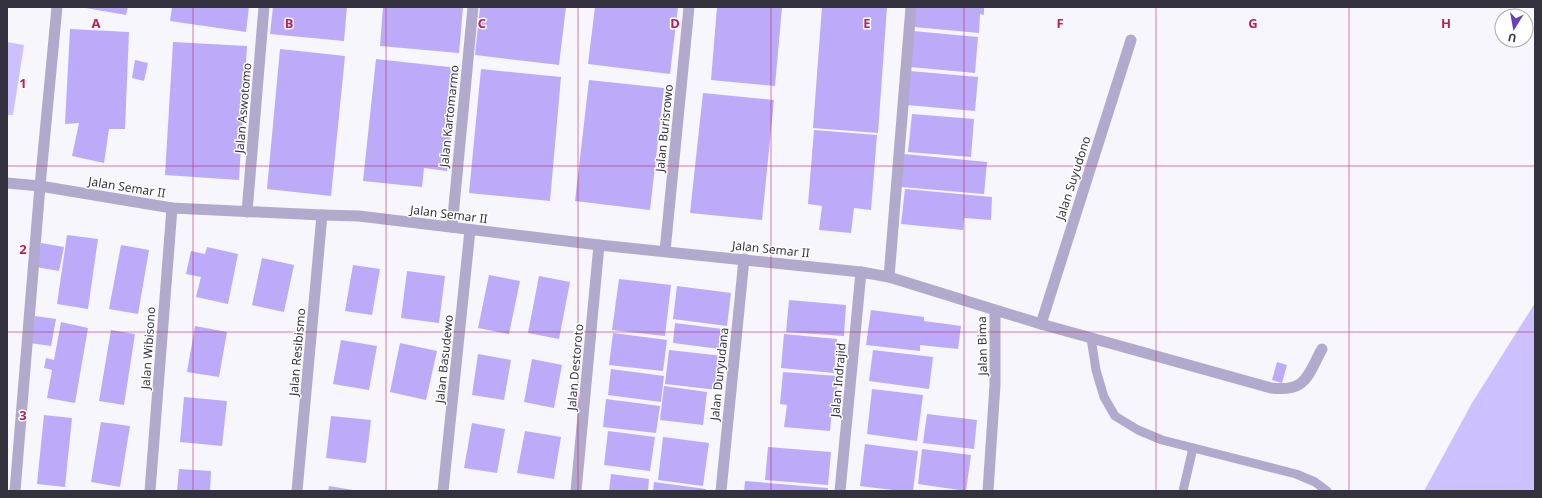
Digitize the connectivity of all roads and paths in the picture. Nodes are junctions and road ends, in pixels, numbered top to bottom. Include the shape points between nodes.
1 (57, 7) edge
2 (264, 7) edge
3 (473, 7) edge
4 (689, 7) edge
5 (911, 7) edge
6 (1131, 40) dead end
7 (7, 182) edge
8 (40, 186) junction
9 (172, 208) junction
10 (247, 212) junction
11 (322, 215) junction
12 (452, 228) junction
13 (470, 230) junction
14 (599, 245) junction
15 (665, 251) junction
16 (744, 259) junction
17 (861, 272) junction
18 (889, 277) junction
19 (995, 311) junction
20 (1041, 324) junction
21 (1091, 338) junction
22 (1322, 348) dead end
23 (1193, 448) junction
24 (14, 491) edge
25 (150, 491) edge
26 (297, 491) edge
27 (443, 491) edge
28 (576, 491) edge
29 (721, 491) edge
30 (840, 491) edge
31 (988, 491) edge
32 (1183, 491) edge
33 (1327, 491) edge

1 - 8 street
2 - 10 street, Jalan Aswotomo
3 - 12 street, Jalan Kartomarmo
4 - 15 street, Jalan Burisrowo
5 - 18 street
6 - 20 street, Jalan Suyudono
7 - 8 street, Jalan Semar II
8 - 9 street, Jalan Semar II
8 - 24 street
9 - 10 street, Jalan Semar II
9 - 25 street, Jalan Wibisono
10 - 11 street, Jalan Semar II
11 - 12 street, Jalan Semar II via 360,216
11 - 26 street, Jalan Resibismo
12 - 13 street, Jalan Semar II
13 - 14 street, Jalan Semar II
13 - 27 street, Jalan Basudewo
14 - 15 street, Jalan Semar II
14 - 28 street, Jalan Destoroto
15 - 16 street, Jalan Semar II
16 - 17 street, Jalan Semar II
16 - 29 street, Jalan Duryudana
17 - 18 street, Jalan Semar II
17 - 30 street, Jalan Indrajid
18 - 19 street, Jalan Bima
19 - 20 street
19 - 31 street, Jalan Bima via 995,385
20 - 21 street
21 - 22 street via 1284,390 1295,388 1304,382
21 - 23 lane via 1102,390 1115,416 1144,433
23 - 32 lane
23 - 33 lane via 1296,474 1315,482

